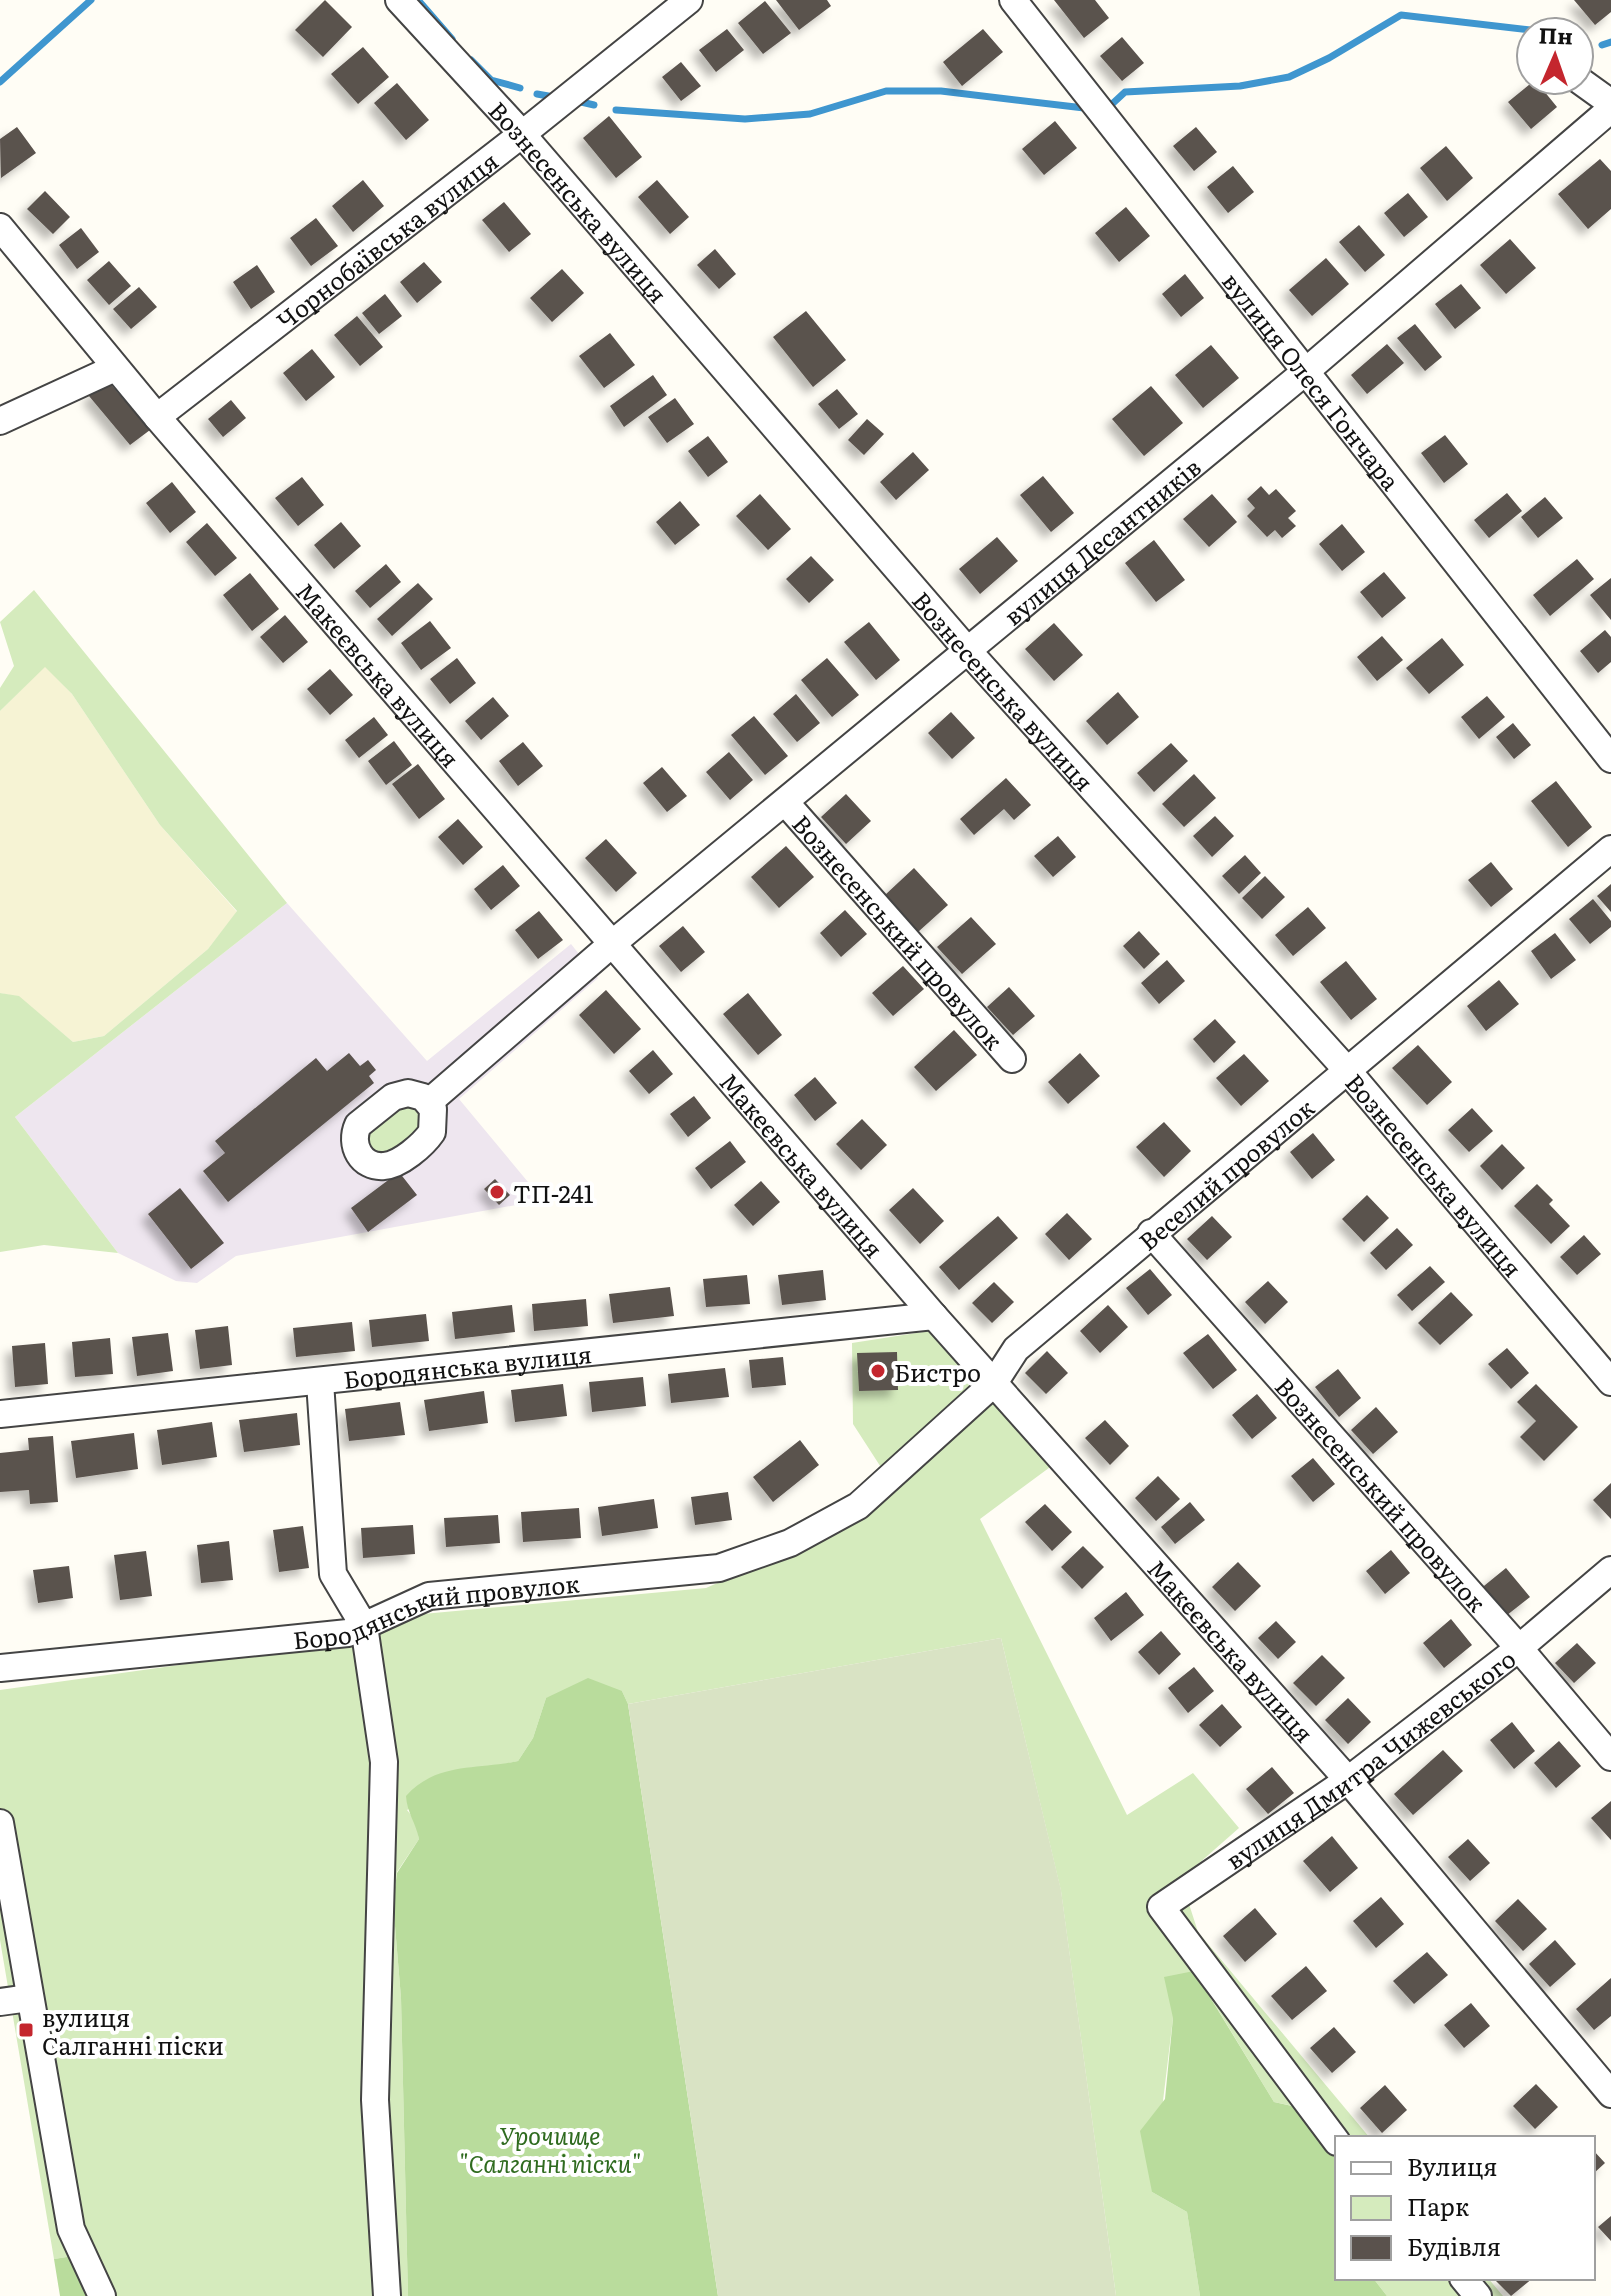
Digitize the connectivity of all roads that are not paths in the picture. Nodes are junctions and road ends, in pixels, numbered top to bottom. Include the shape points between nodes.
1 (399, 0) edge
2 (1013, 0) edge
3 (673, 5) edge
4 (1595, 93) edge
5 (1611, 106) edge
6 (521, 135) junction
7 (0, 227) edge
8 (115, 368) junction
9 (1305, 372) junction
10 (157, 417) junction
11 (0, 421) edge
12 (968, 651) junction
13 (1611, 759) edge
14 (785, 802) junction
15 (1611, 849) edge
16 (613, 943) junction
17 (1012, 1059) dead end
18 (1346, 1069) junction
19 (429, 1102) dead end
20 (1151, 1233) junction
21 (934, 1316) junction
22 (320, 1382) junction
23 (1611, 1382) edge
24 (994, 1383) junction
25 (0, 1414) edge
26 (858, 1506) joint
27 (1611, 1570) edge
28 (364, 1626) junction
29 (1519, 1648) junction
30 (0, 1668) edge
31 (1611, 1757) edge
32 (1348, 1780) junction
33 (0, 1823) edge
34 (29, 1998) junction
35 (0, 2002) edge
36 (1611, 2094) edge
37 (1335, 2139) edge
38 (1465, 2280) edge
39 (102, 2296) edge
40 (387, 2296) edge
41 (1478, 2296) edge

1 - 6 street, Вознесенська вулиця
2 - 9 street, вулиця Олеся Гончара
3 - 6 street, Чорнобаївська вулиця
4 - 5 street
5 - 9 street, вулиця Десантників
6 - 10 street, Чорнобаївська вулиця
6 - 12 street, Вознесенська вулиця
7 - 8 street, Макеєвська вулиця
8 - 10 street, Макеєвська вулиця
8 - 11 street
9 - 12 street, вулиця Десантників
9 - 13 street, вулиця Олеся Гончара
10 - 16 street, Макеєвська вулиця
12 - 14 street, вулиця Десантників
12 - 18 street, Вознесенська вулиця
14 - 16 street, вулиця Десантників
14 - 17 street, Вознесенський провулок
15 - 18 street, Веселий провулок
16 - 19 street, вулиця Десантників
16 - 21 street, Макеєвська вулиця
18 - 20 street, Веселий провулок
18 - 23 street, Вознесенська вулиця
20 - 24 street, Веселий провулок via 1016,1349
20 - 29 street, Вознесенський провулок
21 - 22 street, Бородянська вулиця
21 - 24 street, Макеєвська вулиця
22 - 25 street, Бородянська вулиця
22 - 28 street via 333,1574
24 - 26 street, Веселий провулок
24 - 32 street, Макеєвська вулиця
26 - 28 street, Бородянський провулок via 790,1543 719,1568 429,1596
27 - 29 street, вулиця Дмитра Чижевського
28 - 30 street, Бородянський провулок via 348,1633
28 - 40 street via 384,1762 375,2100
29 - 31 street, Вознесенський провулок
29 - 32 street, вулиця Дмитра Чижевського
32 - 36 street, Макеєвська вулиця
32 - 37 street, вулиця Дмитра Чижевського via 1161,1907
33 - 34 street
34 - 35 street
34 - 39 street via 71,2229
38 - 41 street

